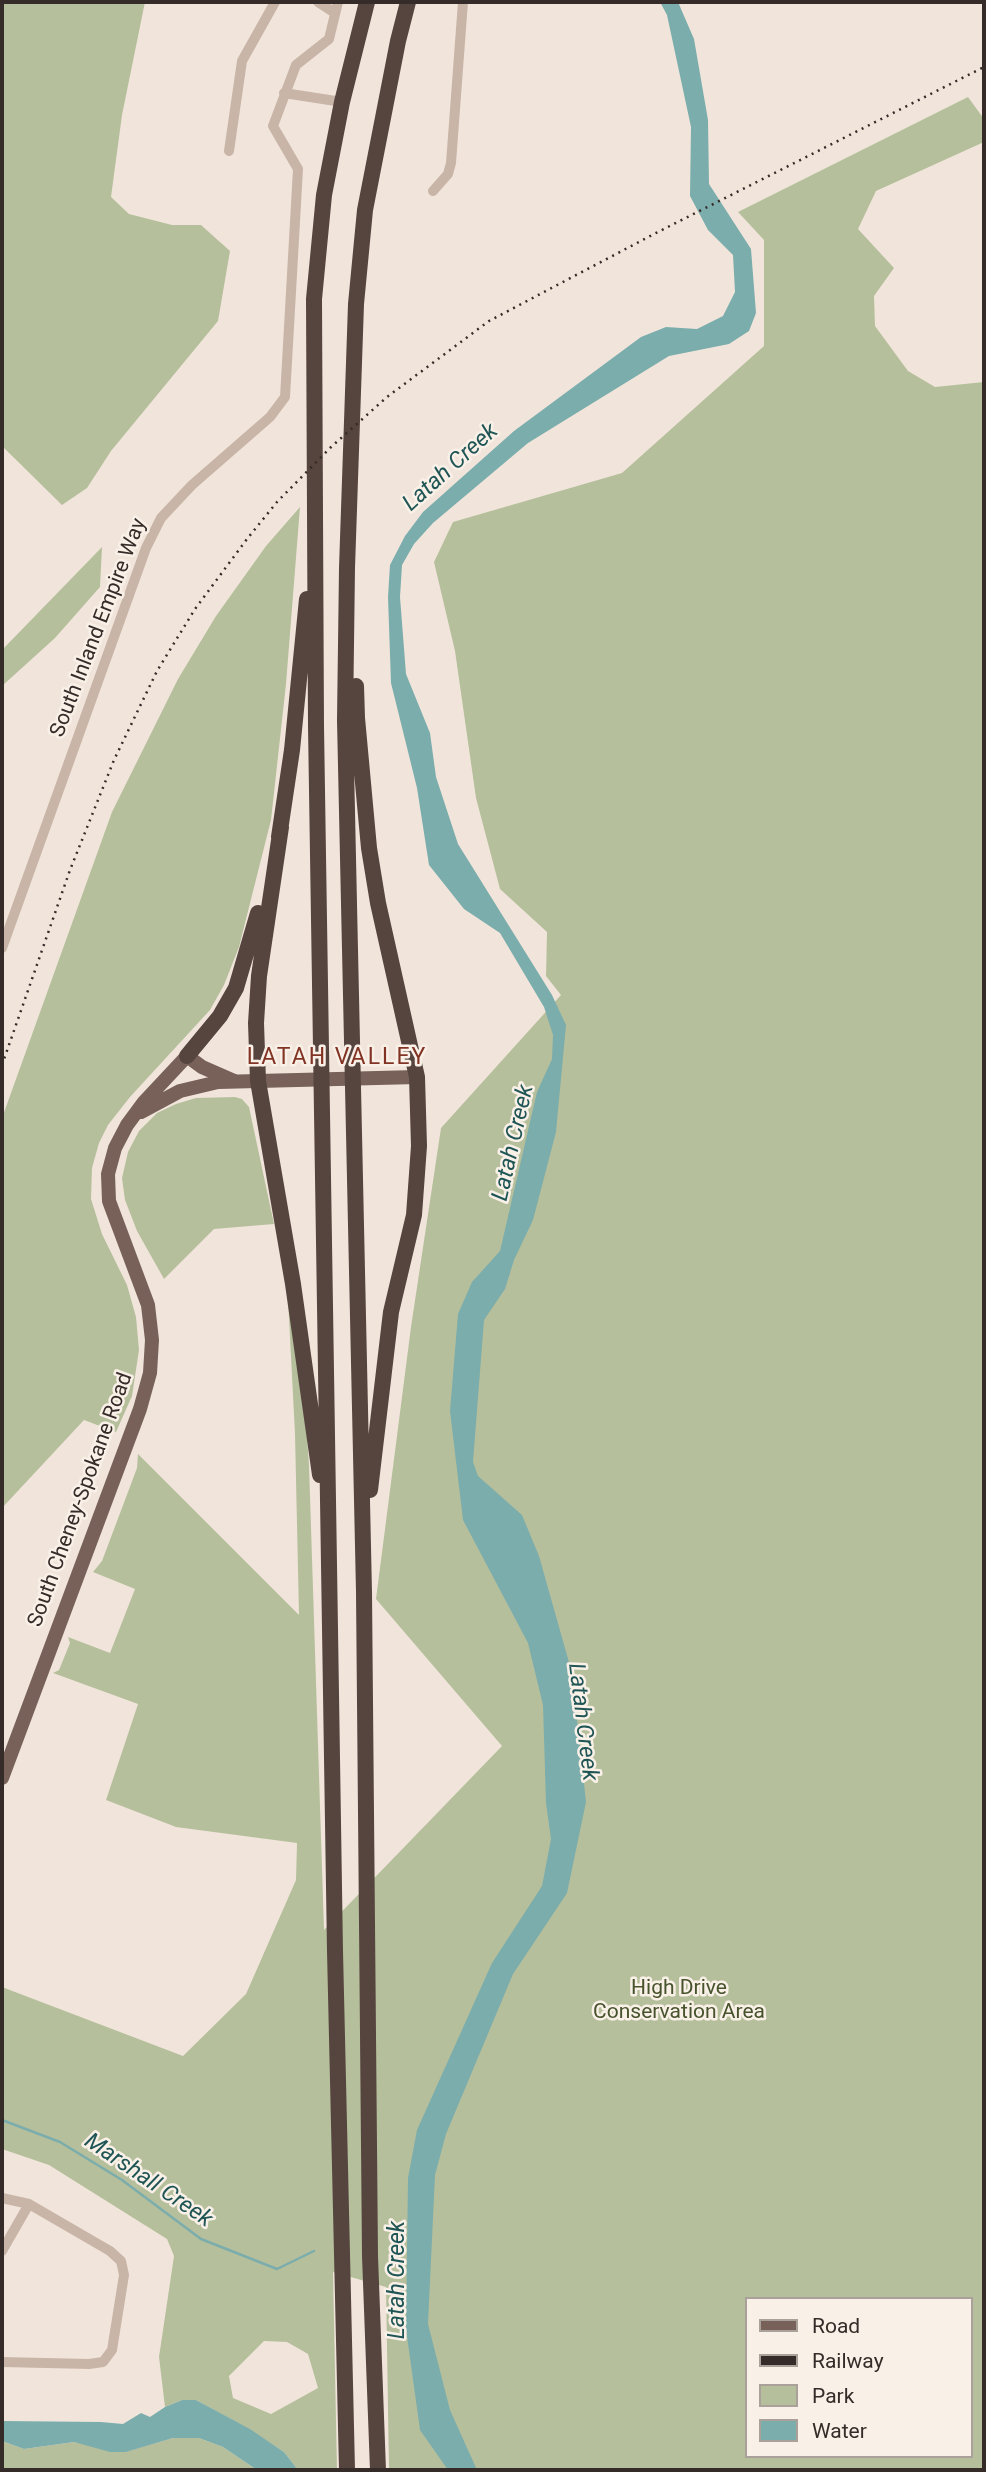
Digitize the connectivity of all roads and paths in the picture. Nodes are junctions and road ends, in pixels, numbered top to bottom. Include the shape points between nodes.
1 (275, 2) edge
2 (318, 2) edge
3 (367, 2) edge
4 (408, 2) edge
5 (463, 2) edge
6 (336, 8) edge
7 (284, 93) junction
8 (342, 102) junction
9 (229, 151) dead end
10 (433, 191) dead end
11 (314, 531) junction
12 (349, 535) junction
13 (281, 827) junction
14 (2, 948) edge
15 (187, 1056) junction
16 (417, 1077) junction
17 (258, 1080) junction
18 (234, 1081) junction
19 (135, 1116) junction
20 (330, 1547) junction
21 (363, 1551) junction
22 (2, 1778) edge
23 (2, 2198) edge
24 (29, 2204) junction
25 (2, 2251) edge
26 (2, 2362) edge
27 (347, 2470) edge
28 (377, 2470) edge

1 - 9 street via 242,61
2 - 6 street
3 - 8 highway
4 - 12 highway via 365,210 356,304
5 - 10 street via 451,163
6 - 7 street, South Inland Empire Way via 329,40 296,65
7 - 8 street
7 - 14 street, South Inland Empire Way via 273,126 298,169 285,397 270,417 161,518 146,548
8 - 11 highway via 324,195 314,299
11 - 13 highway
11 - 20 highway
12 - 16 highway via 365,813 378,903
12 - 21 highway via 345,734
13 - 15 highway via 240,978 220,1016
13 - 17 highway via 259,975
15 - 18 main road, South Cheney-Spokane Road
15 - 19 main road, South Cheney-Spokane Road
16 - 17 main road, South Cheney-Spokane Road
16 - 21 highway via 414,1215 391,1312
17 - 18 main road, South Cheney-Spokane Road
17 - 20 highway via 293,1284
18 - 19 main road, South Cheney-Spokane Road via 180,1091
19 - 22 main road, South Cheney-Spokane Road via 115,1148 107,1187 148,1305 150,1373
20 - 27 highway
21 - 28 highway via 370,2256
23 - 24 street
24 - 25 street
24 - 26 street via 121,2262 124,2275 112,2350 103,2362 89,2364

